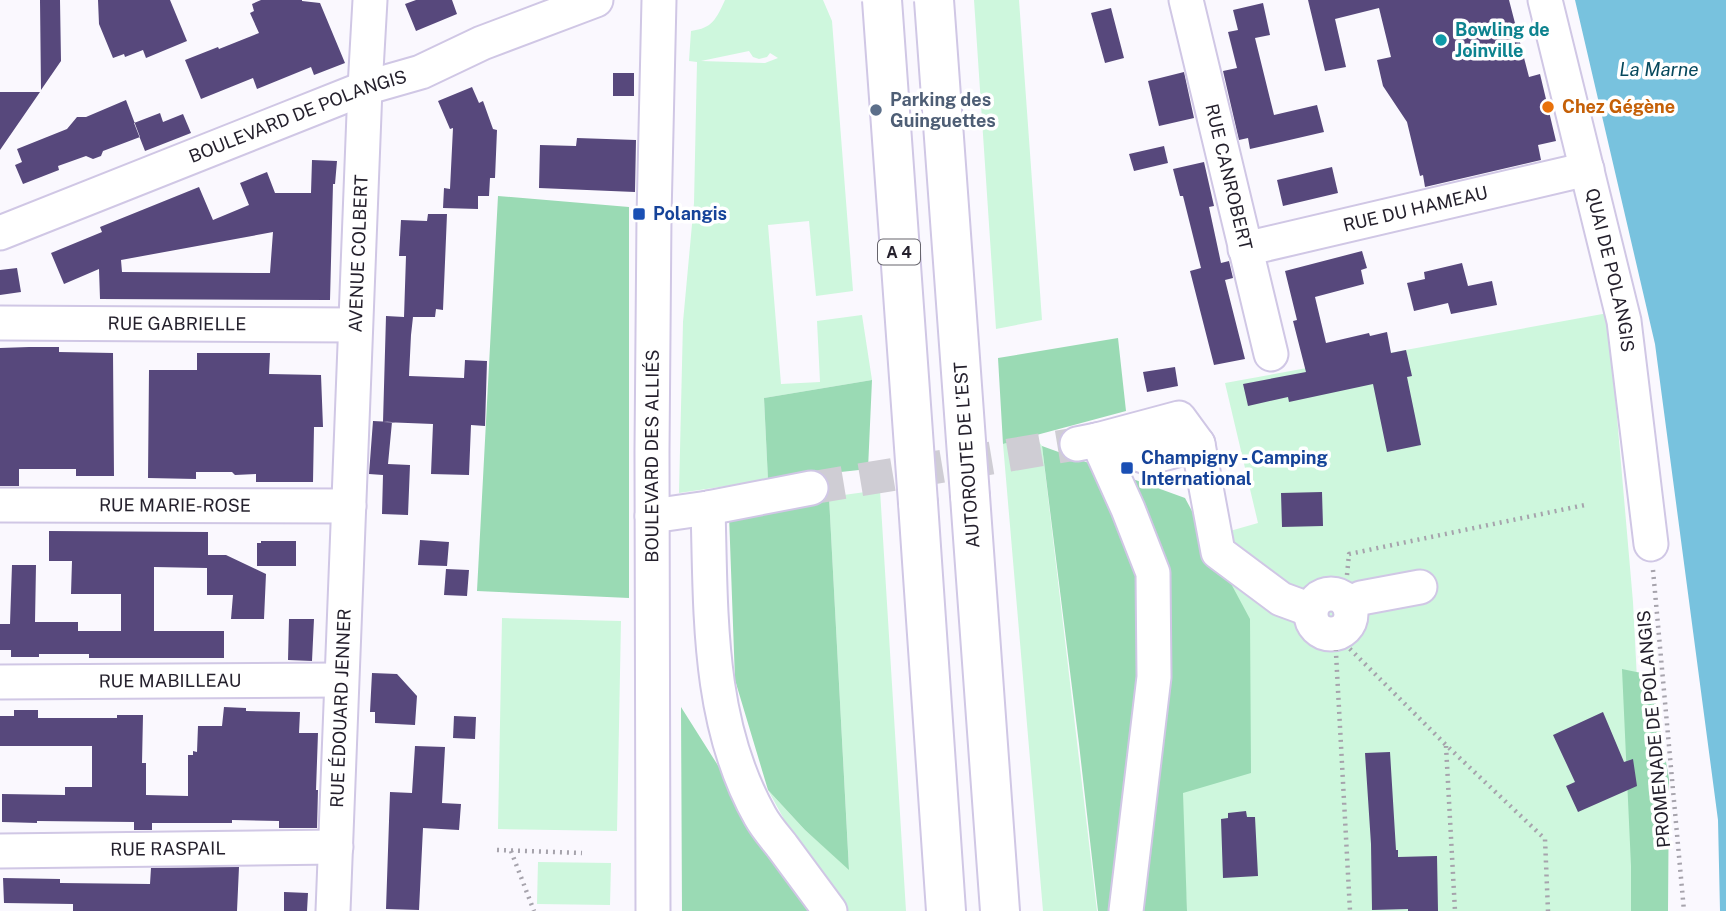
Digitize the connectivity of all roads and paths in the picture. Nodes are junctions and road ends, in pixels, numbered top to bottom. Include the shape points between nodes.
1 (370, 0) edge
2 (596, 0) edge
3 (659, 0) edge
4 (882, 0) edge
5 (934, 0) edge
6 (1186, 0) edge
7 (1545, 0) edge
8 (365, 88) junction
9 (1587, 169) junction
10 (0, 233) edge
11 (1245, 249) junction
12 (0, 323) edge
13 (355, 325) junction
14 (1270, 354) dead end
15 (811, 488) tunnel mouth
16 (0, 505) edge
17 (1585, 505) dead end
18 (349, 506) junction
19 (708, 508) junction
20 (652, 516) junction
21 (1651, 544) joint
22 (1420, 587) dead end
23 (1334, 612) junction
24 (341, 680) junction
25 (0, 682) edge
26 (1446, 745) junction
27 (336, 847) junction
28 (497, 850) dead end
29 (0, 851) edge
30 (511, 851) junction
31 (582, 853) dead end
32 (332, 911) edge
33 (534, 911) edge
34 (653, 911) edge
35 (830, 911) edge
36 (946, 911) edge
37 (1000, 911) edge
38 (1126, 911) edge
39 (1350, 911) edge
40 (1455, 911) edge
41 (1548, 911) edge
42 (1684, 911) edge

1 - 8 street, AVENUE COLBERT
2 - 8 street, BOULEVARD DE POLANGIS via 482,43 422,72
3 - 20 street, BOULEVARD DES ALLIÉS
4 - 36 highway, A 4, bridge
5 - 37 highway, AUTOROUTE DE L’EST, bridge
6 - 11 street, RUE CANROBERT
7 - 9 street, QUAI DE POLANGIS
8 - 10 street, BOULEVARD DE POLANGIS
8 - 13 street, AVENUE COLBERT
9 - 11 street, RUE DU HAMEAU
9 - 21 street, QUAI DE POLANGIS via 1624,321
11 - 14 street, RUE CANROBERT
12 - 13 street, RUE GABRIELLE
13 - 18 street, AVENUE COLBERT
15 - 19 street
16 - 18 street, RUE MARIE-ROSE
17 - 23 path via 1349,554 1349,570
18 - 24 street, RUE ÉDOUARD JENNER
19 - 20 street
19 - 35 street via 716,679 738,771 760,817
20 - 34 street, BOULEVARD DES ALLIÉS
21 - 42 path, PROMENADE DE POLANGIS
22 - 23 street via 1361,598
23 - 26 path
23 - 38 street via 1281,599 1218,552 1198,444 1179,418 1086,442 1128,509 1153,573 1154,677
23 - 39 path
24 - 25 street, RUE MABILLEAU
24 - 27 street, RUE ÉDOUARD JENNER
26 - 40 path
26 - 41 path via 1545,839
27 - 29 street, RUE RASPAIL
27 - 32 street, RUE ÉDOUARD JENNER
28 - 30 path
30 - 31 path
30 - 33 path

